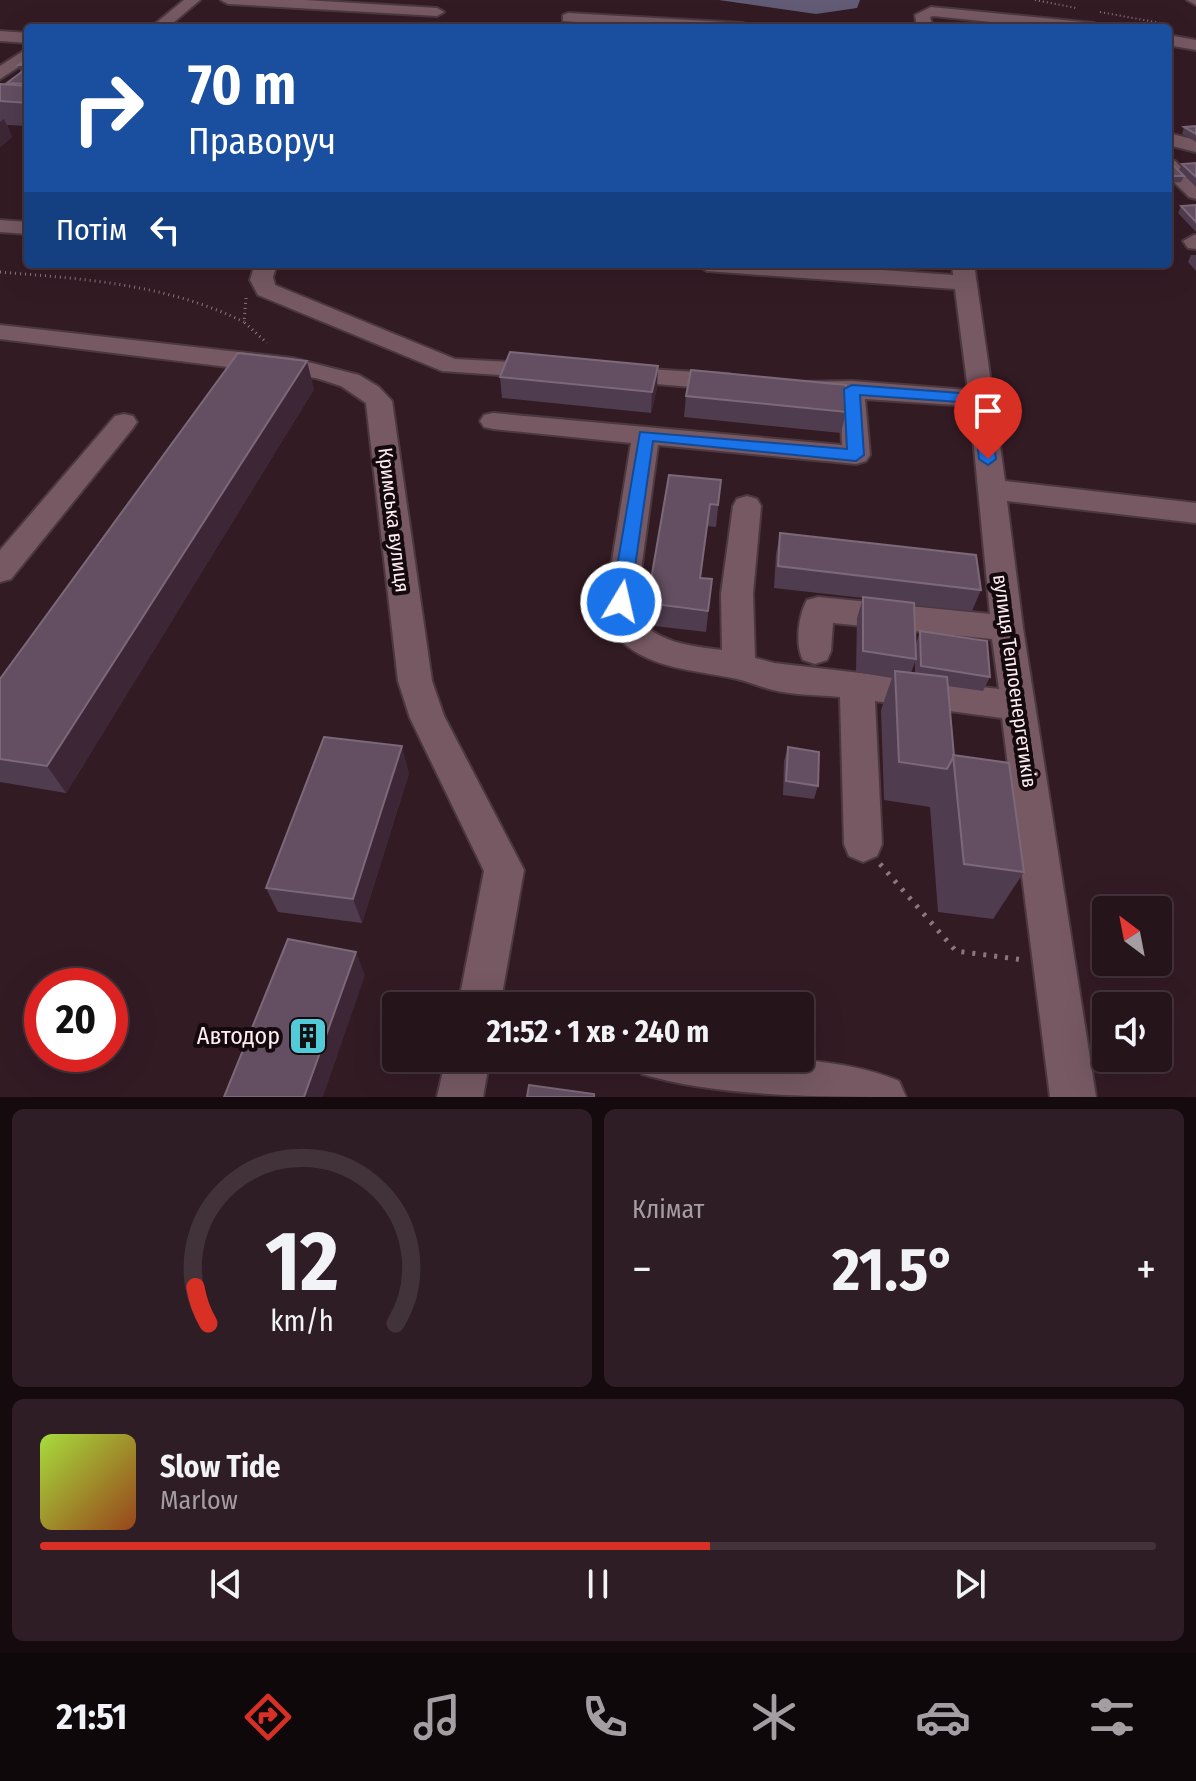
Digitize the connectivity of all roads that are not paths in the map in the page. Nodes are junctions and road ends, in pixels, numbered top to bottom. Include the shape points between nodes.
1 (193, 0) edge
2 (228, 0) edge
3 (575, 0) edge
4 (441, 6) edge
5 (566, 23) edge
6 (163, 24) edge
7 (428, 24) edge
8 (601, 24) edge
9 (924, 24) edge
10 (1056, 24) edge
11 (1172, 34) edge
12 (0, 36) edge
13 (24, 38) edge
14 (1196, 45) edge
15 (24, 56) edge
16 (0, 74) edge
17 (1172, 140) edge
18 (1196, 146) edge
19 (1172, 169) edge
20 (1196, 193) edge
21 (0, 226) edge
22 (24, 228) edge
23 (810, 268) edge
24 (263, 270) edge
25 (964, 274) edge
26 (0, 332) edge
27 (852, 389) junction
28 (982, 399) junction
29 (493, 421) dead end
30 (124, 422) dead end
31 (646, 435) junction
32 (991, 489) junction
33 (747, 506) dead end
34 (1196, 513) edge
35 (0, 571) edge
36 (1007, 628) junction
37 (815, 651) dead end
38 (739, 666) junction
39 (857, 685) junction
40 (1018, 706) junction
41 (863, 844) road end
42 (482, 992) edge
43 (465, 1072) edge
44 (698, 1072) edge
45 (733, 1084) edge
46 (460, 1097) edge
47 (883, 1097) edge
48 (1073, 1097) edge

1 - 6 street
2 - 4 street
3 - 5 street
4 - 7 street
5 - 8 street
9 - 10 street via 922,15 931,11
11 - 14 street
12 - 13 street
15 - 16 street
17 - 18 street
19 - 20 street
21 - 22 street
23 - 25 street
24 - 27 street via 261,284 273,293 451,366
25 - 28 street, вулиця Теплоенергетиків
26 - 42 street, Кримська вулиця via 292,365 364,385 379,401 415,681 427,718 504,870
27 - 28 street
27 - 31 street via 856,455
28 - 32 street, вулиця Теплоенергетиків
29 - 31 street
30 - 35 street
31 - 38 street via 619,617 632,634 658,651
32 - 34 street
32 - 36 street, вулиця Теплоенергетиків
33 - 38 street via 737,594
36 - 37 street via 818,609
36 - 40 street, вулиця Теплоенергетиків
38 - 39 street via 774,677
39 - 40 street
39 - 41 street
40 - 48 street, вулиця Теплоенергетиків
43 - 46 street
44 - 45 street
45 - 47 street

